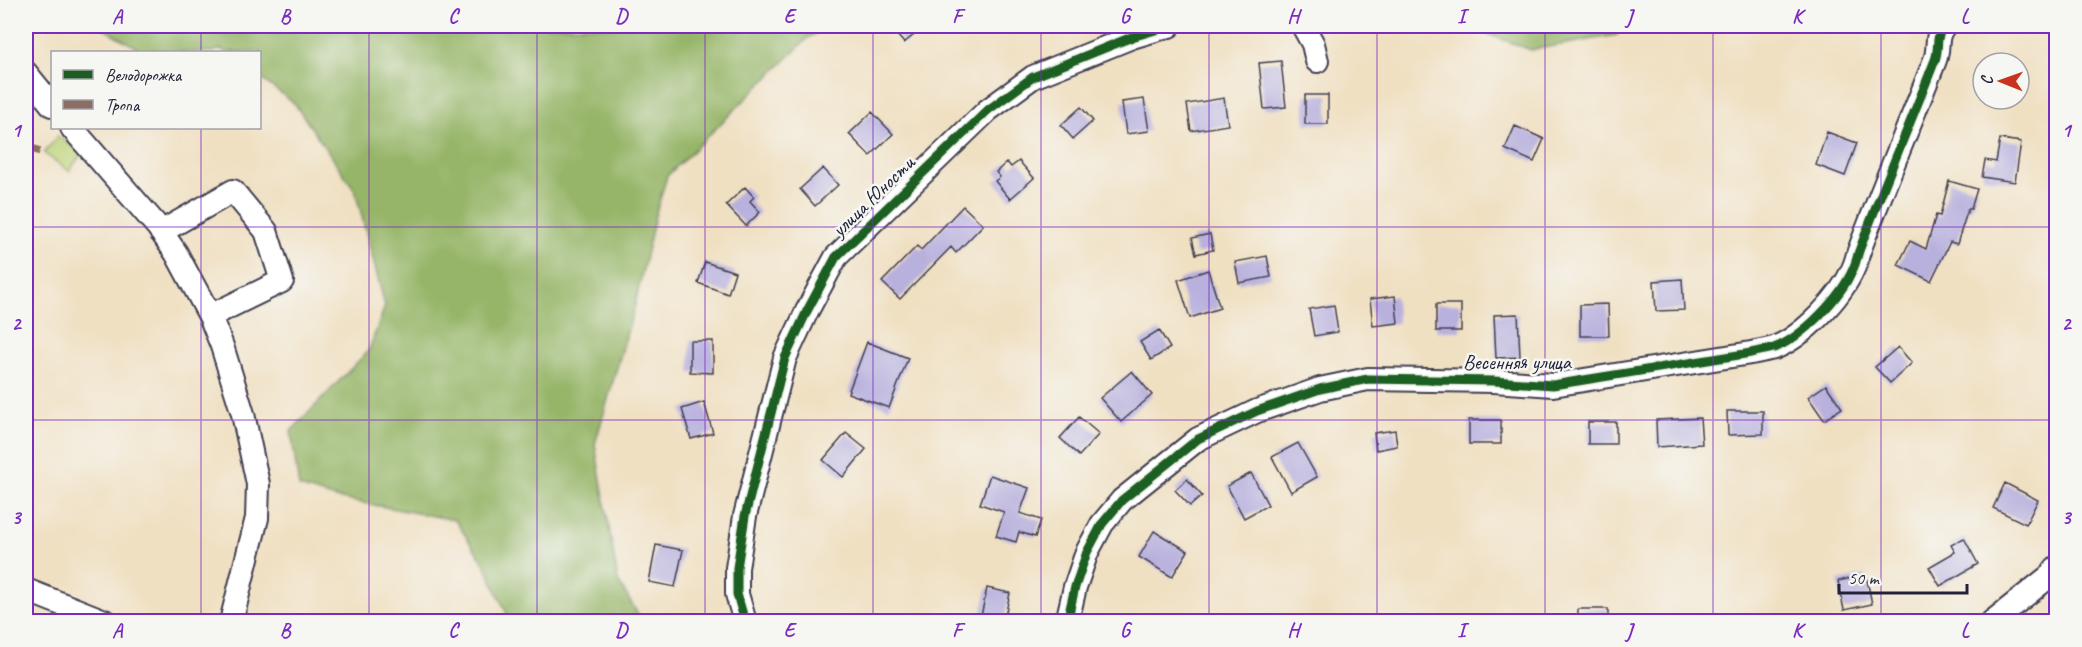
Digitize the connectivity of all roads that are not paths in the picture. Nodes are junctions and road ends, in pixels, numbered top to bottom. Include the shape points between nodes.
1 (1169, 26) edge
2 (1303, 26) edge
3 (1937, 28) edge
4 (1317, 61) dead end
5 (26, 73) edge
6 (51, 104) edge
7 (73, 129) edge
8 (161, 232) junction
9 (210, 316) junction
10 (2056, 568) edge
11 (26, 590) edge
12 (107, 621) edge
13 (231, 621) edge
14 (745, 621) edge
15 (1067, 621) edge
16 (1992, 621) edge

1 - 14 street, улица Юности via 1033,77 988,110 836,257 785,358 745,516 737,594
2 - 4 street
3 - 15 street, Весенняя улица via 1937,57 1853,269 1813,323 1797,335 1774,348 1751,353 1553,385 1368,380 1320,389 1257,411 1198,439 1122,500 1102,524 1087,552
5 - 6 street
7 - 8 street
8 - 9 street
8 - 9 street via 233,191 266,231 282,281
9 - 13 street via 243,414 258,484 257,518
10 - 16 street
11 - 12 street

